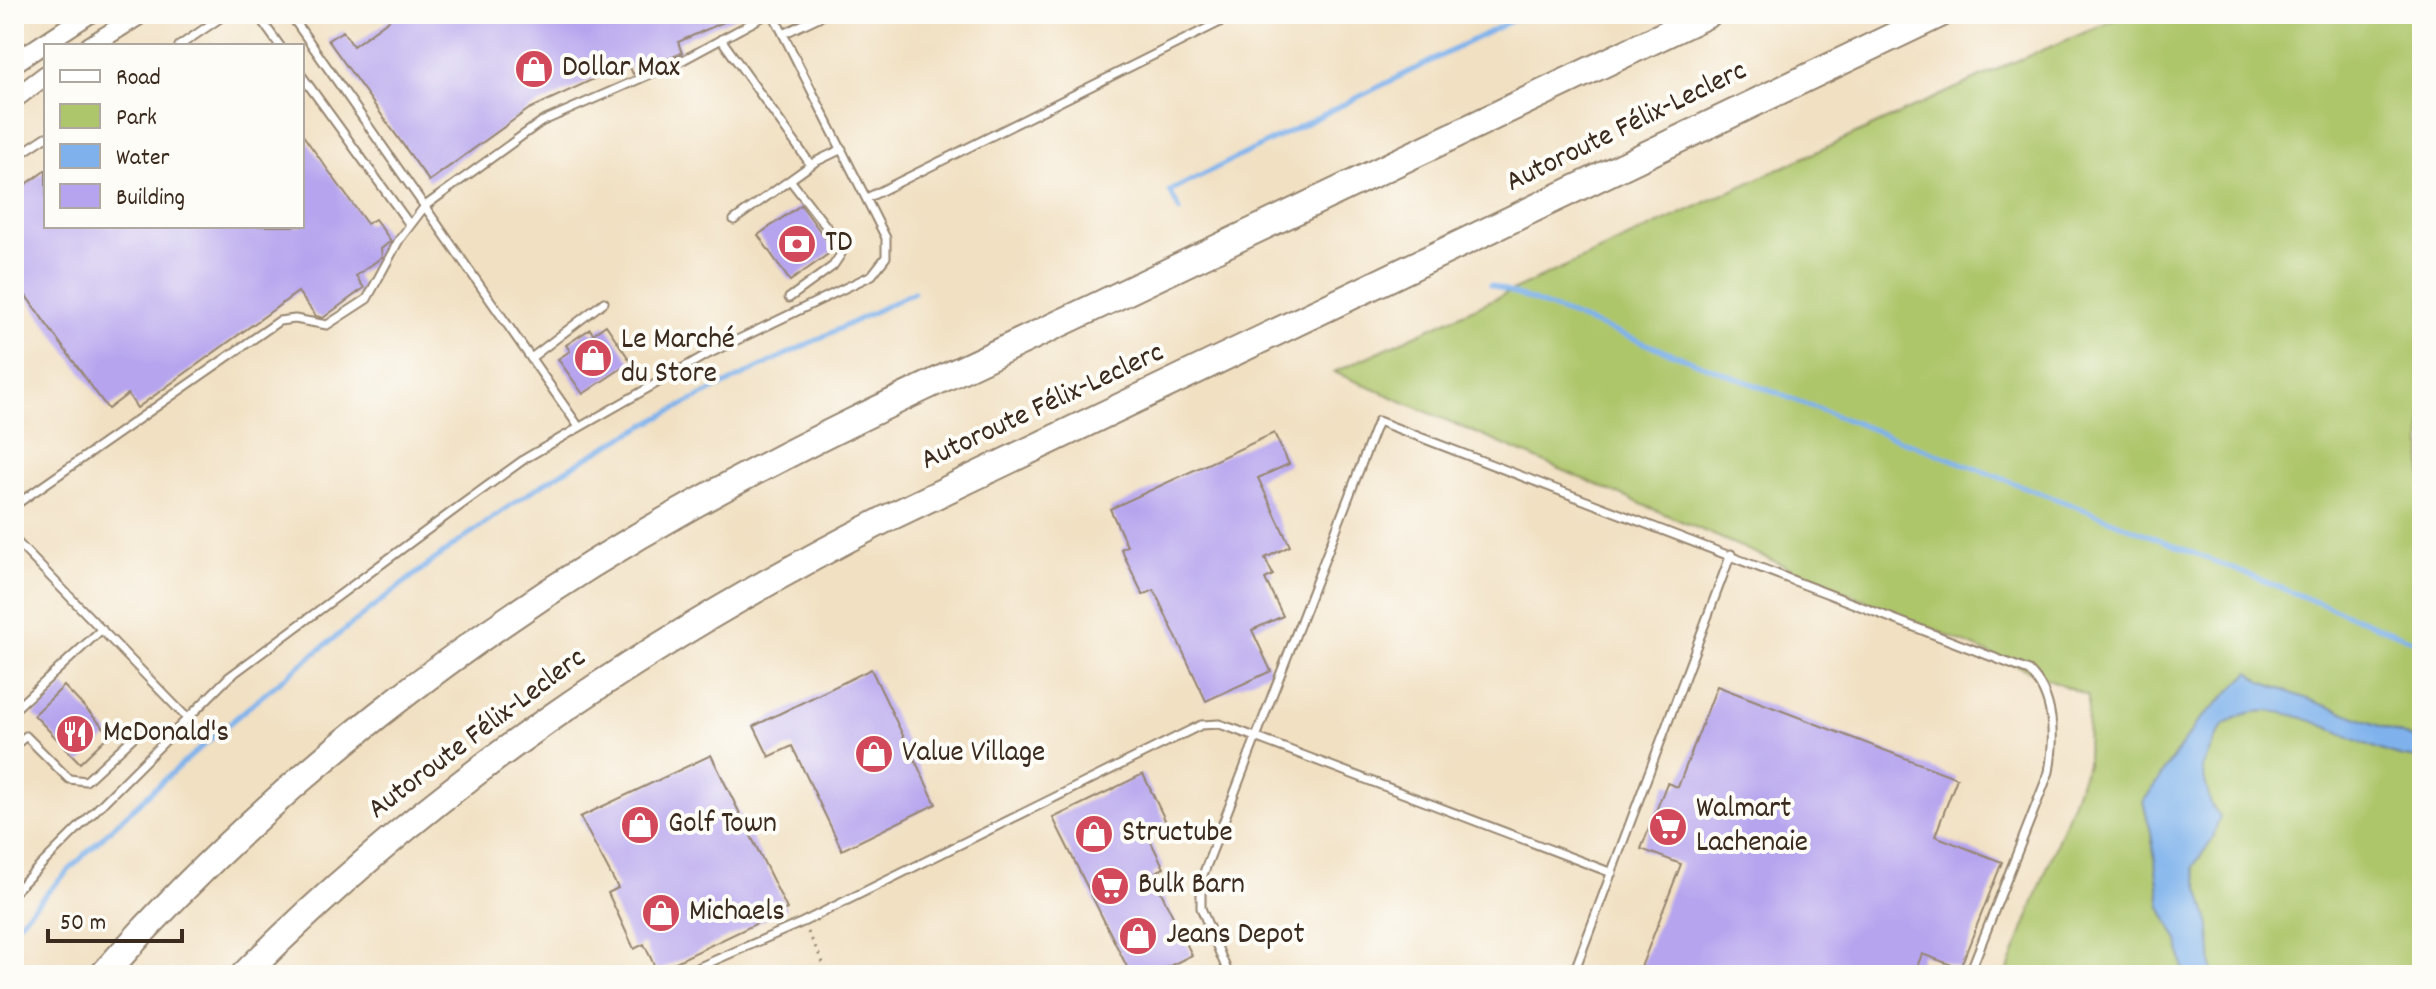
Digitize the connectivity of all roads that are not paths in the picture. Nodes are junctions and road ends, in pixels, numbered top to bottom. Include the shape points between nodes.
1 (89, 14) edge
2 (141, 14) edge
3 (226, 14) edge
4 (257, 14) edge
5 (290, 14) edge
6 (771, 14) edge
7 (825, 14) edge
8 (1236, 14) edge
9 (1708, 14) edge
10 (1940, 14) edge
11 (783, 34) junction
12 (721, 39) junction
13 (93, 44) edge
14 (182, 44) edge
15 (279, 44) edge
16 (14, 63) edge
17 (44, 76) edge
18 (304, 79) edge
19 (14, 99) edge
20 (44, 138) edge
21 (842, 149) junction
22 (14, 158) edge
23 (811, 165) junction
24 (790, 180) junction
25 (867, 198) junction
26 (425, 206) junction
27 (734, 220) dead end
28 (410, 225) junction
29 (789, 298) dead end
30 (604, 302) dead end
31 (531, 358) junction
32 (579, 427) junction
33 (14, 506) edge
34 (14, 539) edge
35 (1731, 554) junction
36 (102, 629) junction
37 (14, 710) edge
38 (187, 718) junction
39 (138, 733) dead end
40 (1258, 738) junction
41 (14, 746) edge
42 (235, 841) junction
43 (1612, 873) junction
44 (14, 892) edge
45 (82, 975) edge
46 (103, 975) edge
47 (244, 975) edge
48 (681, 975) edge
49 (1229, 975) edge
50 (1573, 975) edge
51 (1969, 975) edge

1 - 16 street
2 - 13 street
3 - 14 lane
4 - 15 lane
5 - 26 lane
6 - 11 lane
6 - 12 lane
7 - 11 lane
8 - 25 lane
9 - 42 highway via 815,440 692,505 533,604 422,683
10 - 47 highway, Autoroute Félix-Leclerc via 906,509 757,586 592,687 491,759 374,853
11 - 21 lane
12 - 23 lane
12 - 26 lane via 541,122
17 - 19 street
18 - 28 lane
20 - 22 lane
21 - 23 lane
21 - 25 lane
23 - 24 lane
24 - 27 lane
24 - 29 lane via 839,243 841,254
25 - 32 lane via 886,238 886,257 872,275 704,356
26 - 28 lane
26 - 31 lane
28 - 33 lane via 367,299 327,325 279,321
30 - 31 lane
31 - 32 lane
32 - 38 lane via 526,458 229,677
34 - 36 lane
35 - 40 lane via 1378,421
35 - 43 lane
35 - 51 lane via 2019,665 2038,679 2051,724 2049,772
36 - 37 lane
36 - 38 lane
38 - 44 lane
39 - 41 lane via 86,781 69,779 26,736
40 - 43 lane
40 - 48 lane via 1219,724 1201,725 803,922
40 - 49 lane via 1201,880 1201,908
42 - 45 highway
42 - 46 highway
43 - 50 lane

